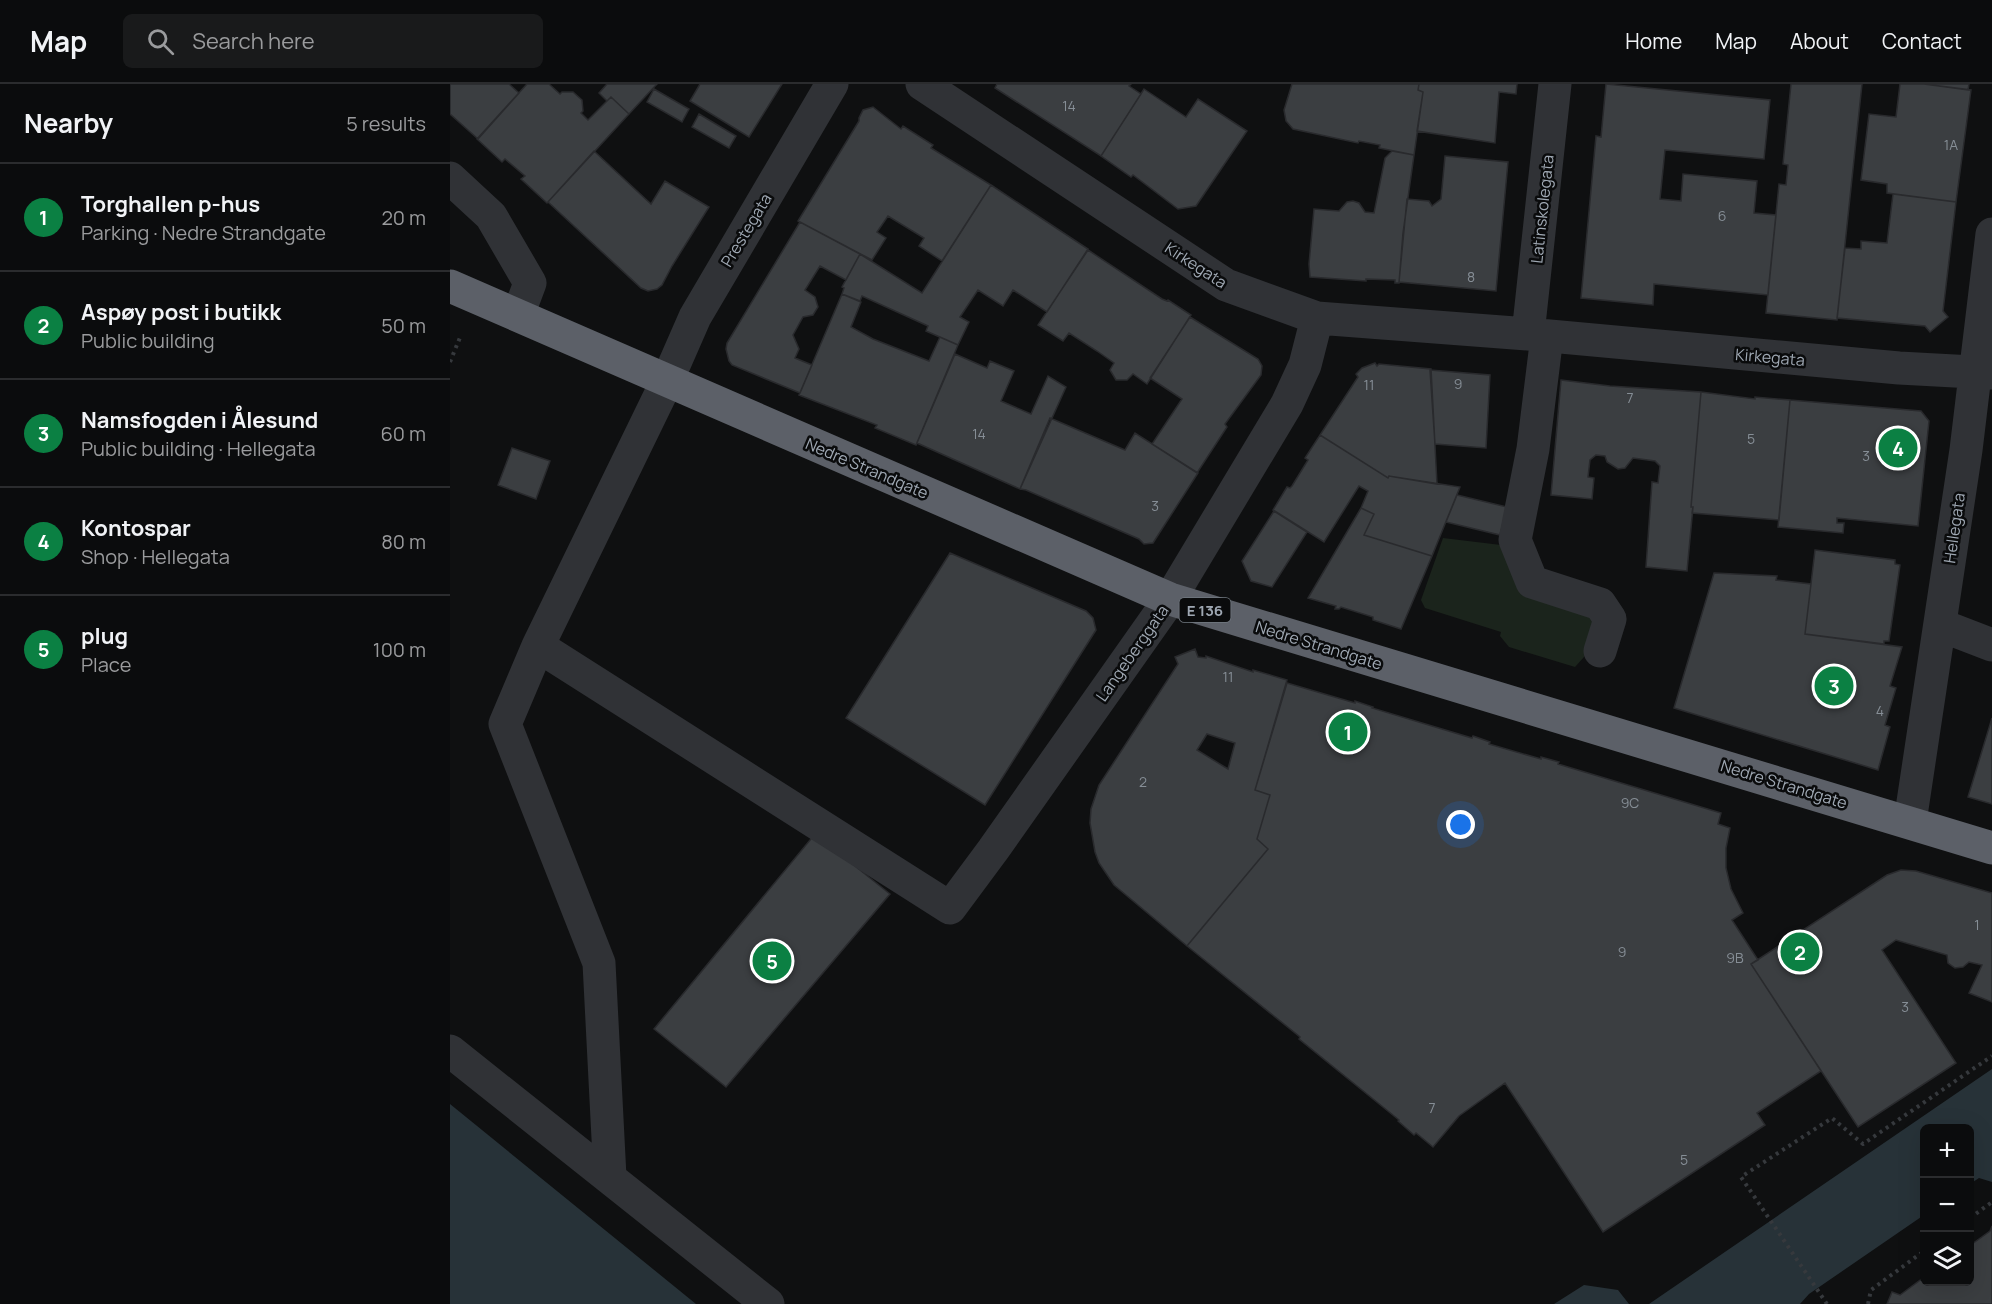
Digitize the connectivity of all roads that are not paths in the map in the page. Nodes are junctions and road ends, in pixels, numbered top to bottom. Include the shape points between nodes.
1 (832, 84) edge
2 (922, 84) edge
3 (1555, 84) edge
4 (450, 178) edge
5 (1992, 234) edge
6 (450, 286) edge
7 (518, 315) junction
8 (1317, 318) junction
9 (1538, 335) junction
10 (1983, 372) edge
11 (667, 381) junction
12 (1170, 599) junction
13 (1940, 625) junction
14 (1992, 645) edge
15 (538, 646) junction
16 (1600, 651) dead end
17 (1910, 822) junction
18 (1992, 848) edge
19 (450, 1051) edge
20 (610, 1177) junction
21 (768, 1304) edge

1 - 11 street, Prestegata via 695,317
2 - 8 street, Kirkegata via 1226,285
3 - 9 street, Latinskolegata
4 - 7 street via 491,216 530,282
5 - 10 street, Hellegata
6 - 7 highway, Nedre Strandgate / E 136
7 - 11 highway, Nedre Strandgate / E 136
8 - 9 street, Kirkegata
8 - 12 street, Langeberggata via 1305,365 1287,404
9 - 10 street, Kirkegata
9 - 16 street via 1533,449 1515,540 1532,582 1600,604 1610,619
10 - 13 street, Hellegata via 1966,450
11 - 12 highway, Nedre Strandgate / E 136
11 - 15 street
12 - 15 street, Langeberggata via 950,908
12 - 17 highway, Nedre Strandgate / E 136
13 - 14 street
13 - 17 street, Hellegata
15 - 20 street via 505,724 599,963
17 - 18 highway, Nedre Strandgate / E 136
19 - 20 street
20 - 21 street

